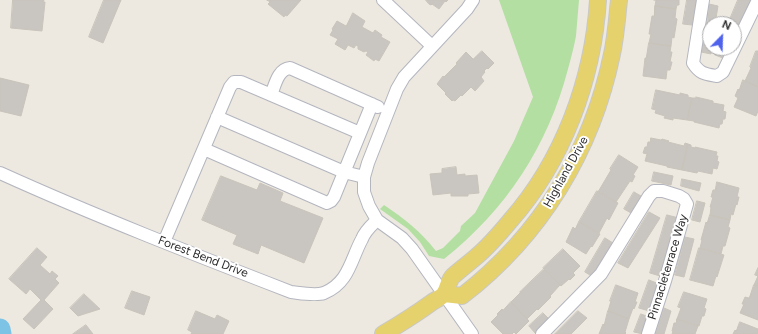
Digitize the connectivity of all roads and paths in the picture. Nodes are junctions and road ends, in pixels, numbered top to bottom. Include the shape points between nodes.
1 (383, 0) edge
2 (473, 0) edge
3 (598, 0) edge
4 (619, 0) edge
5 (703, 0) edge
6 (758, 0) edge
7 (432, 46) junction
8 (271, 94) junction
9 (372, 104) junction
10 (388, 111) junction
11 (217, 117) junction
12 (360, 133) junction
13 (204, 149) junction
14 (344, 172) junction
15 (0, 173) edge
16 (364, 176) junction
17 (377, 220) junction
18 (164, 242) junction
19 (444, 294) junction
20 (387, 333) edge
21 (472, 334) edge
22 (542, 334) edge
23 (648, 334) edge

1 - 7 street
2 - 7 street
3 - 19 main road, Highland Drive via 594,40 584,83 569,125 550,164 511,220 477,256 450,279
4 - 19 main road, Highland Drive via 613,53 598,108 578,156 565,179 534,225 498,265 462,296
5 - 6 street via 693,63 698,70 717,76 723,72
7 - 10 street via 404,77
8 - 9 street via 280,74 286,68 290,68
8 - 11 street via 241,82 234,82
8 - 12 street
9 - 10 street
9 - 12 street
10 - 16 street
11 - 13 street
11 - 14 street
12 - 14 street
13 - 14 street via 327,203 334,197
13 - 18 street
14 - 16 street
15 - 18 street, Forest Bend Drive
16 - 17 street via 364,192
17 - 18 street, Forest Bend Drive via 361,239 343,278 323,293 291,292
17 - 19 street via 412,248
19 - 20 main road, Highland Drive
19 - 21 street
22 - 23 street, Pinnacleterrace Way via 601,274 648,196 654,191 663,191 679,196 687,204

